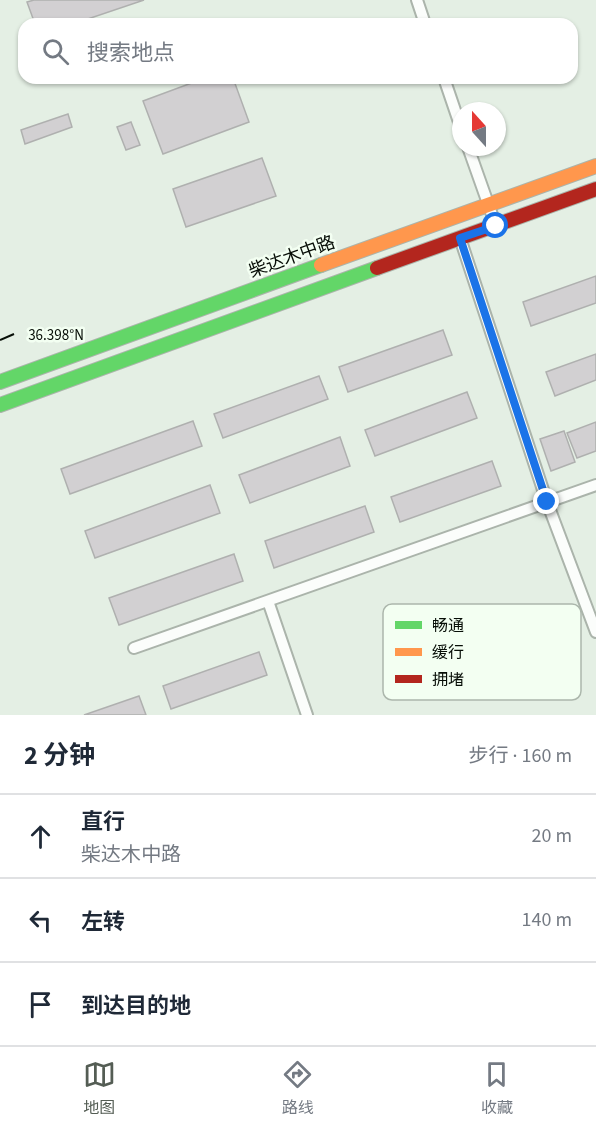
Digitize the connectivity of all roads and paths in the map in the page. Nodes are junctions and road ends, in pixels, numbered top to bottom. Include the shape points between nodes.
1 (417, 0) edge
2 (423, 18) edge
3 (446, 84) edge
4 (452, 102) edge
5 (471, 156) edge
6 (596, 166) edge
7 (596, 189) edge
8 (488, 205) junction
9 (496, 226) junction
10 (460, 238) junction
11 (0, 382) edge
12 (0, 405) edge
13 (596, 484) edge
14 (547, 502) junction
15 (268, 601) junction
16 (596, 632) edge
17 (134, 648) dead end
18 (307, 715) edge

1 - 2 street
3 - 4 street
5 - 8 street
6 - 8 main road, 柴达木中路
7 - 9 main road
8 - 9 street
8 - 11 main road, 柴达木中路
9 - 10 main road
10 - 12 main road
10 - 14 street
13 - 14 street
14 - 15 street
14 - 16 street
15 - 17 street
15 - 18 street

